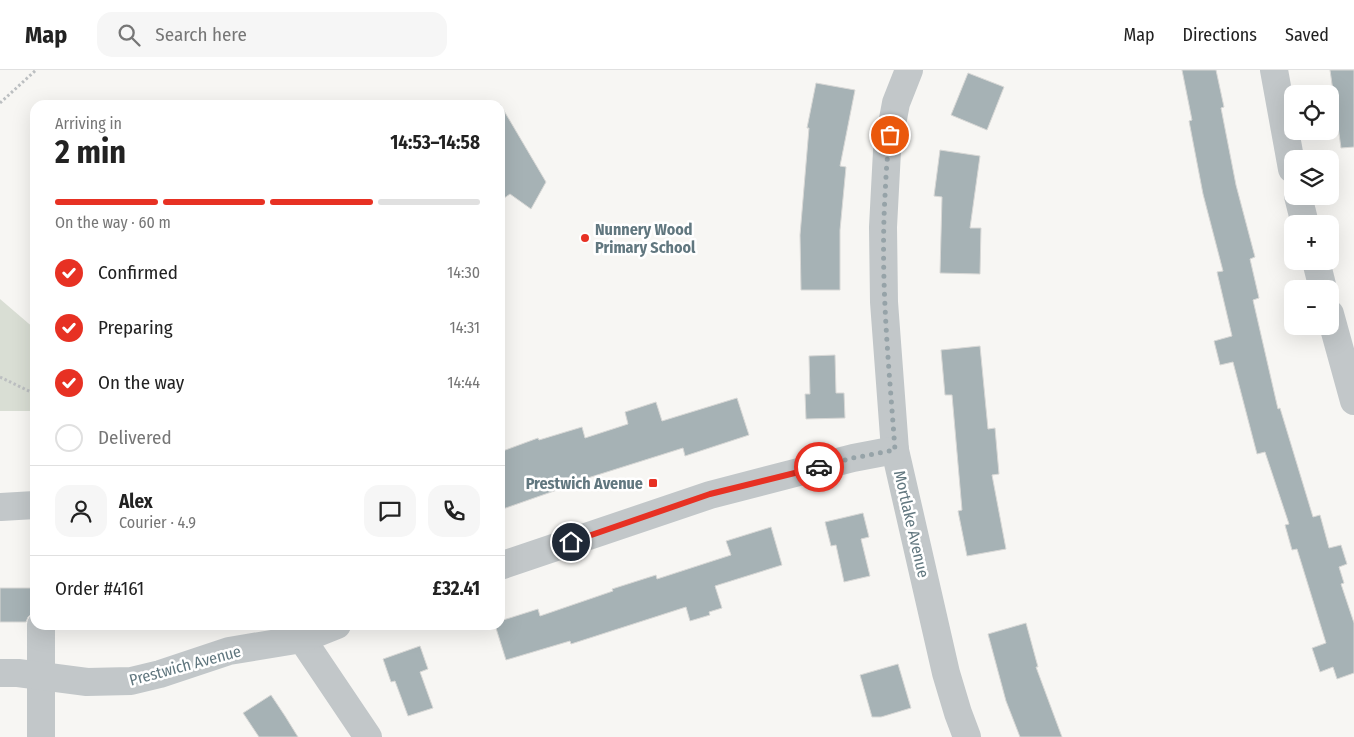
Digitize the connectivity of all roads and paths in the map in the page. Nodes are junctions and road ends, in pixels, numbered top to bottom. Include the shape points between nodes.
1 (36, 70) edge
2 (909, 70) edge
3 (1274, 70) edge
4 (0, 103) edge
5 (1289, 150) edge
6 (1336, 335) edge
7 (0, 377) edge
8 (30, 392) edge
9 (1354, 401) edge
10 (895, 450) junction
11 (30, 506) edge
12 (1, 507) edge
13 (505, 564) edge
14 (41, 630) edge
15 (319, 630) edge
16 (0, 673) edge
17 (41, 676) junction
18 (41, 737) edge
19 (368, 737) edge
20 (967, 737) edge

1 - 4 path
2 - 10 street, Mortlake Avenue via 896,103 888,151 883,227 884,302
3 - 5 street
6 - 9 street
7 - 8 path
10 - 13 street via 710,494
10 - 20 street, Mortlake Avenue via 946,673
11 - 12 street
14 - 17 street
15 - 17 street, Prestwich Avenue via 228,651 131,681 87,682
15 - 19 street
16 - 17 street, Prestwich Avenue
17 - 18 street

